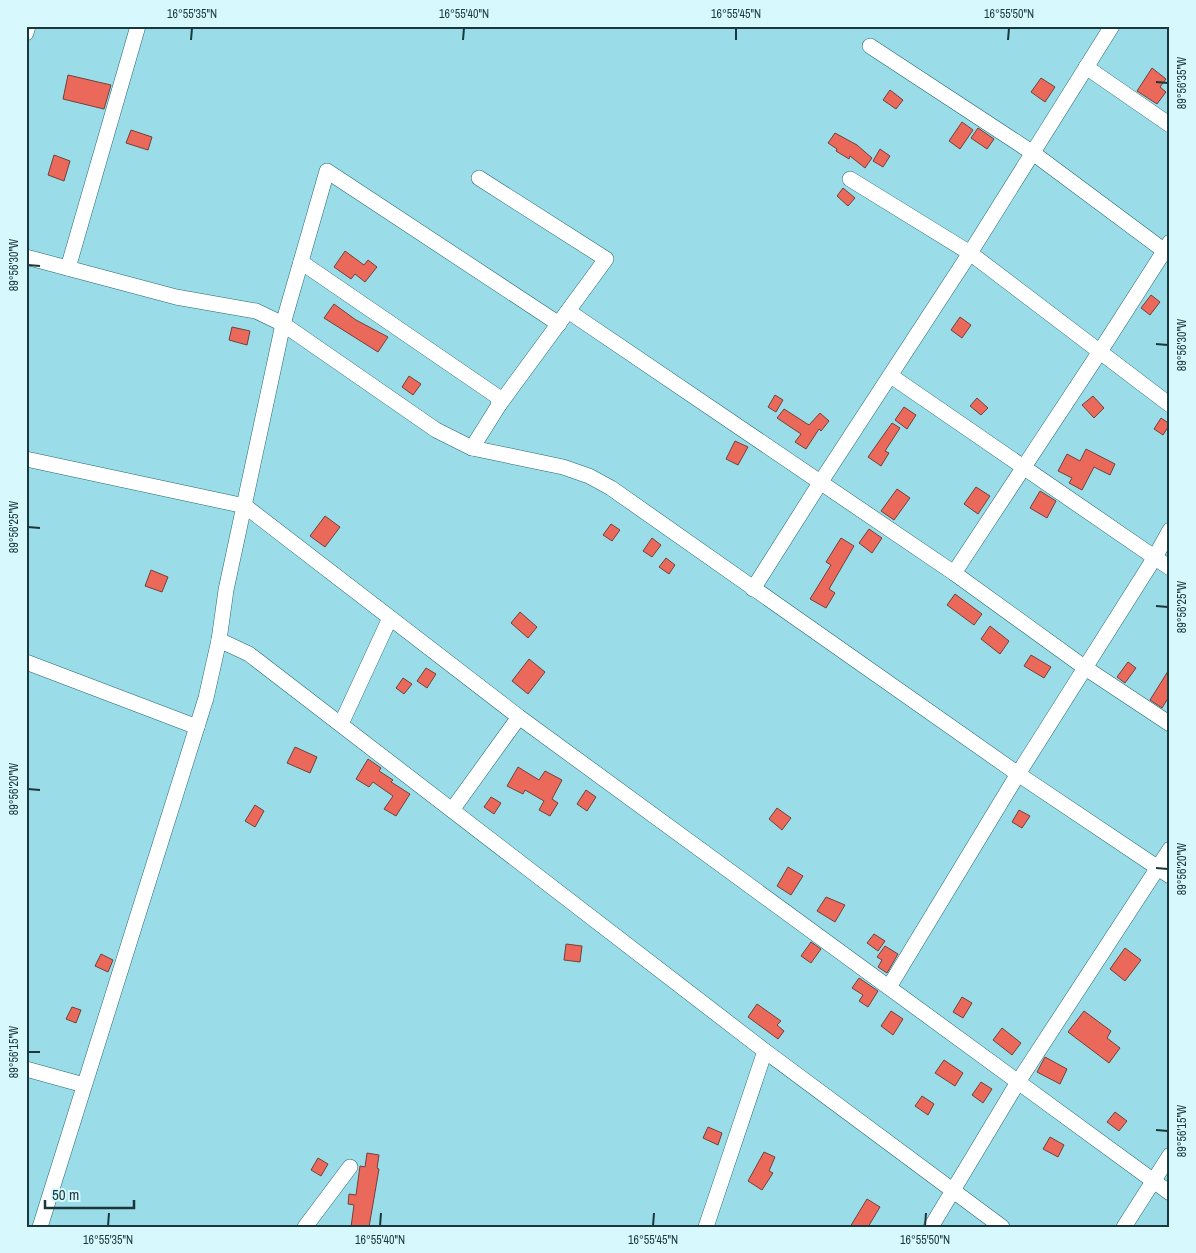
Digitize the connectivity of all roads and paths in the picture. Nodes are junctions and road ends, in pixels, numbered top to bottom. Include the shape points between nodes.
1 (28, 26) edge
2 (138, 26) edge
3 (1112, 26) edge
4 (26, 33) edge
5 (870, 46) dead end
6 (1086, 67) junction
7 (1170, 125) edge
8 (1033, 153) junction
9 (479, 178) dead end
10 (850, 179) dead end
11 (1168, 249) edge
12 (970, 253) junction
13 (26, 257) edge
14 (301, 262) junction
15 (68, 268) junction
16 (563, 317) junction
17 (283, 324) junction
18 (1099, 353) junction
19 (891, 376) junction
20 (499, 405) junction
21 (1170, 405) edge
22 (472, 448) junction
23 (26, 458) edge
24 (1024, 468) junction
25 (820, 483) junction
26 (245, 506) junction
27 (1170, 530) edge
28 (1155, 557) junction
29 (1170, 568) edge
30 (954, 573) junction
31 (753, 589) junction
32 (390, 618) junction
33 (219, 640) junction
34 (26, 662) edge
35 (1084, 667) junction
36 (520, 717) junction
37 (340, 724) junction
38 (1170, 724) edge
39 (197, 727) junction
40 (1018, 774) junction
41 (452, 810) junction
42 (1170, 849) edge
43 (1164, 872) edge
44 (889, 987) junction
45 (765, 1051) junction
46 (26, 1069) edge
47 (1018, 1082) junction
48 (84, 1085) junction
49 (1170, 1155) edge
50 (350, 1167) dead end
51 (1154, 1180) junction
52 (955, 1191) junction
53 (1170, 1193) edge
54 (40, 1227) edge
55 (305, 1227) edge
56 (706, 1227) edge
57 (931, 1227) edge
58 (1002, 1227) edge
59 (1124, 1227) edge

1 - 4 street
2 - 15 street
3 - 6 street
5 - 8 street
6 - 7 street
6 - 8 street
8 - 11 street
8 - 12 street
9 - 16 street via 606,260
10 - 12 street
11 - 18 street
12 - 18 street
12 - 19 street
13 - 15 street
14 - 16 street via 327,171
14 - 17 street
14 - 20 street via 498,397
15 - 17 street via 176,297 256,311
16 - 20 street
16 - 25 street
17 - 22 street via 436,430
17 - 26 street
18 - 21 street
18 - 24 street
19 - 24 street
19 - 25 street
20 - 22 street
22 - 31 street via 589,476 611,488
23 - 26 street
24 - 28 street
24 - 30 street
25 - 30 street
25 - 31 street
26 - 32 street
26 - 33 street via 226,590
27 - 28 street
28 - 29 street
28 - 35 street
30 - 35 street
31 - 40 street
32 - 36 street
32 - 37 street
33 - 37 street via 249,654
33 - 39 street
34 - 39 street
35 - 38 street
35 - 40 street
36 - 41 street
36 - 44 street
37 - 41 street
39 - 48 street
40 - 43 street
40 - 44 street
41 - 45 street
42 - 43 street
43 - 47 street
44 - 47 street
45 - 52 street
45 - 56 street
46 - 48 street
47 - 51 street
47 - 52 street
48 - 54 street
49 - 51 street
50 - 55 street
51 - 53 street
51 - 59 street
52 - 57 street
52 - 58 street

